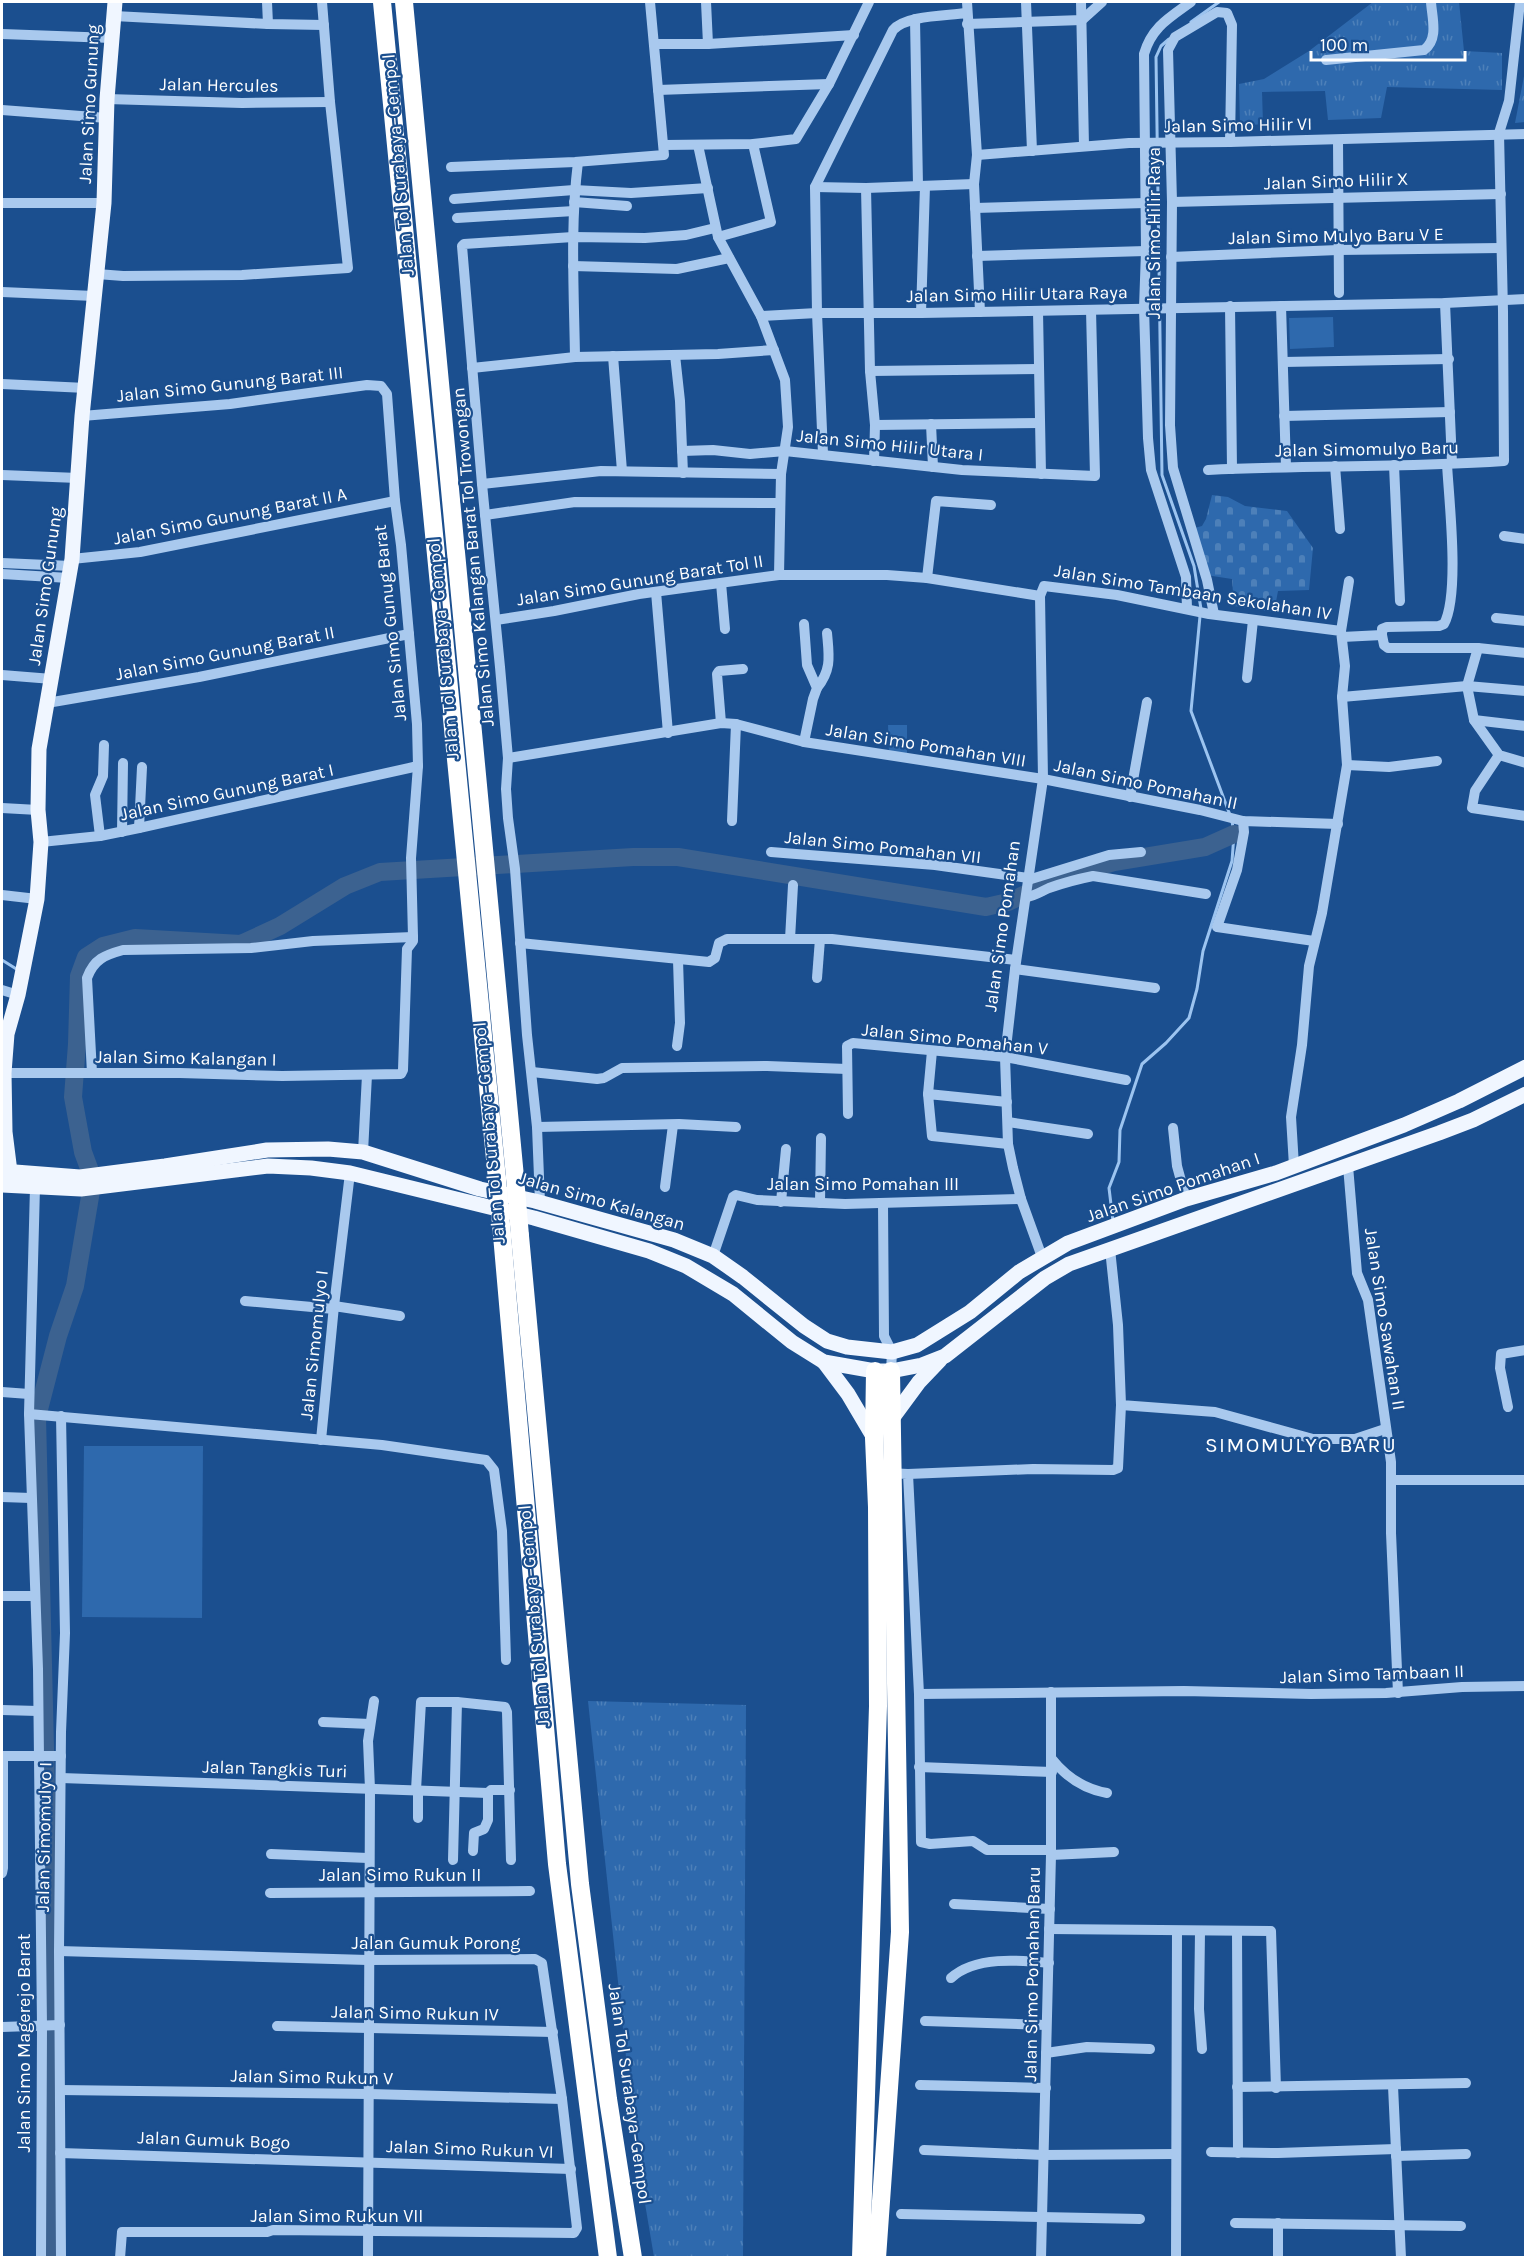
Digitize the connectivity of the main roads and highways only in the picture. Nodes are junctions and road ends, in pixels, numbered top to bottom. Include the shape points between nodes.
1 (382, 2) edge
2 (404, 2) edge
3 (115, 9) edge
4 (11, 993) edge
5 (1526, 1067) edge
6 (3, 1073) edge
7 (1526, 1094) edge
8 (1453, 1104) junction
9 (1455, 1127) junction
10 (268, 1158) junction
11 (6, 1171) edge
12 (506, 1178) junction
13 (80, 1183) junction
14 (511, 1235) junction
15 (885, 1351) joint
16 (945, 1356) junction
17 (824, 1362) junction
18 (883, 1371) junction
19 (891, 1420) junction
20 (874, 1438) junction
21 (892, 1473) junction
22 (887, 1706) junction
23 (608, 2258) edge
24 (633, 2258) edge
25 (861, 2258) edge
26 (877, 2258) edge

1 - 12 highway, Jalan Tol Surabaya–Gempol via 465,866
2 - 12 highway, Jalan Tol Surabaya–Gempol via 484,865
3 - 4 main road, Jalan Simo Gunung via 104,203 71,567 39,750 41,842 37,899
4 - 6 main road, Jalan Simo Gunung
5 - 8 main road, Jalan Simo Pomahan I
6 - 11 main road, Jalan Simo Gunung
7 - 9 main road
8 - 9 main road
8 - 15 main road, Jalan Simo Pomahan I via 1276,1173 1186,1199 1041,1252 970,1312 917,1345
9 - 16 main road via 1069,1264
10 - 13 main road, Jalan Simo Kalangan
10 - 15 main road, Jalan Simo Kalangan via 328,1149 363,1152 480,1189 674,1240 713,1256 827,1341
10 - 17 main road, Jalan Simo Kalangan via 350,1173 649,1251 686,1266 733,1294 792,1342
11 - 13 main road
11 - 13 main road via 35,1187
12 - 14 highway, Jalan Tol Surabaya–Gempol, bridge
14 - 23 highway, Jalan Tol Surabaya–Gempol via 557,1864
14 - 24 highway, Jalan Tol Surabaya–Gempol via 580,1884
16 - 18 main road via 922,1365
16 - 19 main road via 919,1382
17 - 18 main road, Jalan Simo Kalangan
17 - 20 main road
18 - 19 highway
18 - 20 highway
19 - 21 highway
20 - 21 highway
21 - 22 highway
22 - 25 highway
22 - 26 highway via 900,1932

